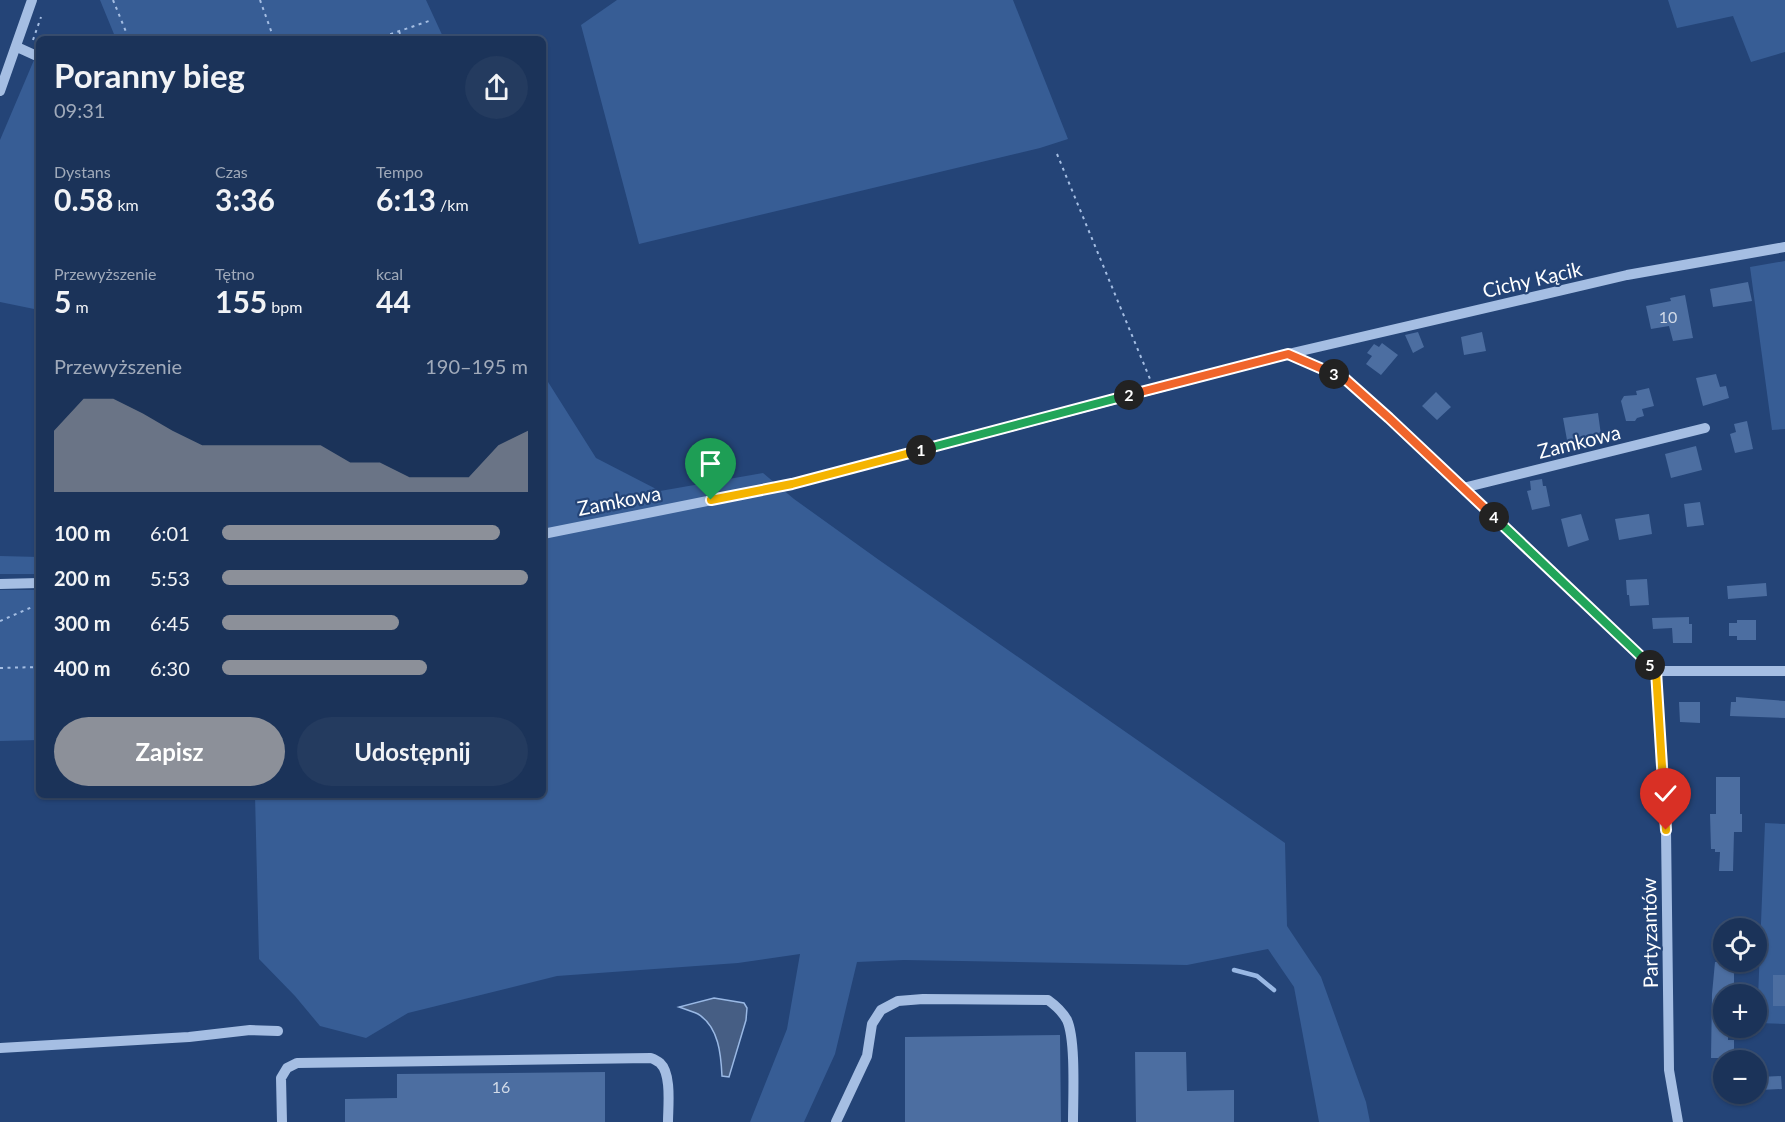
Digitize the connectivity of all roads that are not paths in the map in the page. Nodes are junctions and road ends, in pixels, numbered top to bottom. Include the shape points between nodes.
1 (32, 0) edge
2 (17, 47) junction
3 (36, 56) edge
4 (0, 91) edge
5 (1785, 247) edge
6 (1288, 354) junction
7 (1705, 428) dead end
8 (1463, 488) junction
9 (546, 533) edge
10 (0, 584) edge
11 (36, 584) edge
12 (1656, 671) junction
13 (1785, 671) edge
14 (278, 1031) dead end
15 (0, 1048) edge
16 (282, 1122) edge
17 (668, 1122) edge
18 (836, 1122) edge
19 (1073, 1122) edge
20 (1678, 1122) edge

1 - 2 street
2 - 3 street
2 - 4 street
5 - 6 street, Cichy Kącik via 1627,275
6 - 8 street via 1343,377
6 - 9 street, Zamkowa via 792,484
7 - 8 street, Zamkowa
8 - 12 street
10 - 11 street
12 - 13 street
12 - 20 street, Partyzantów via 1666,830 1670,1071
14 - 15 street
16 - 17 street via 281,1078 287,1068 297,1063 651,1058 660,1062 668,1079
18 - 19 street via 867,1056 872,1024 881,1010 898,1001 934,999 1048,1000 1058,1007 1072,1039

